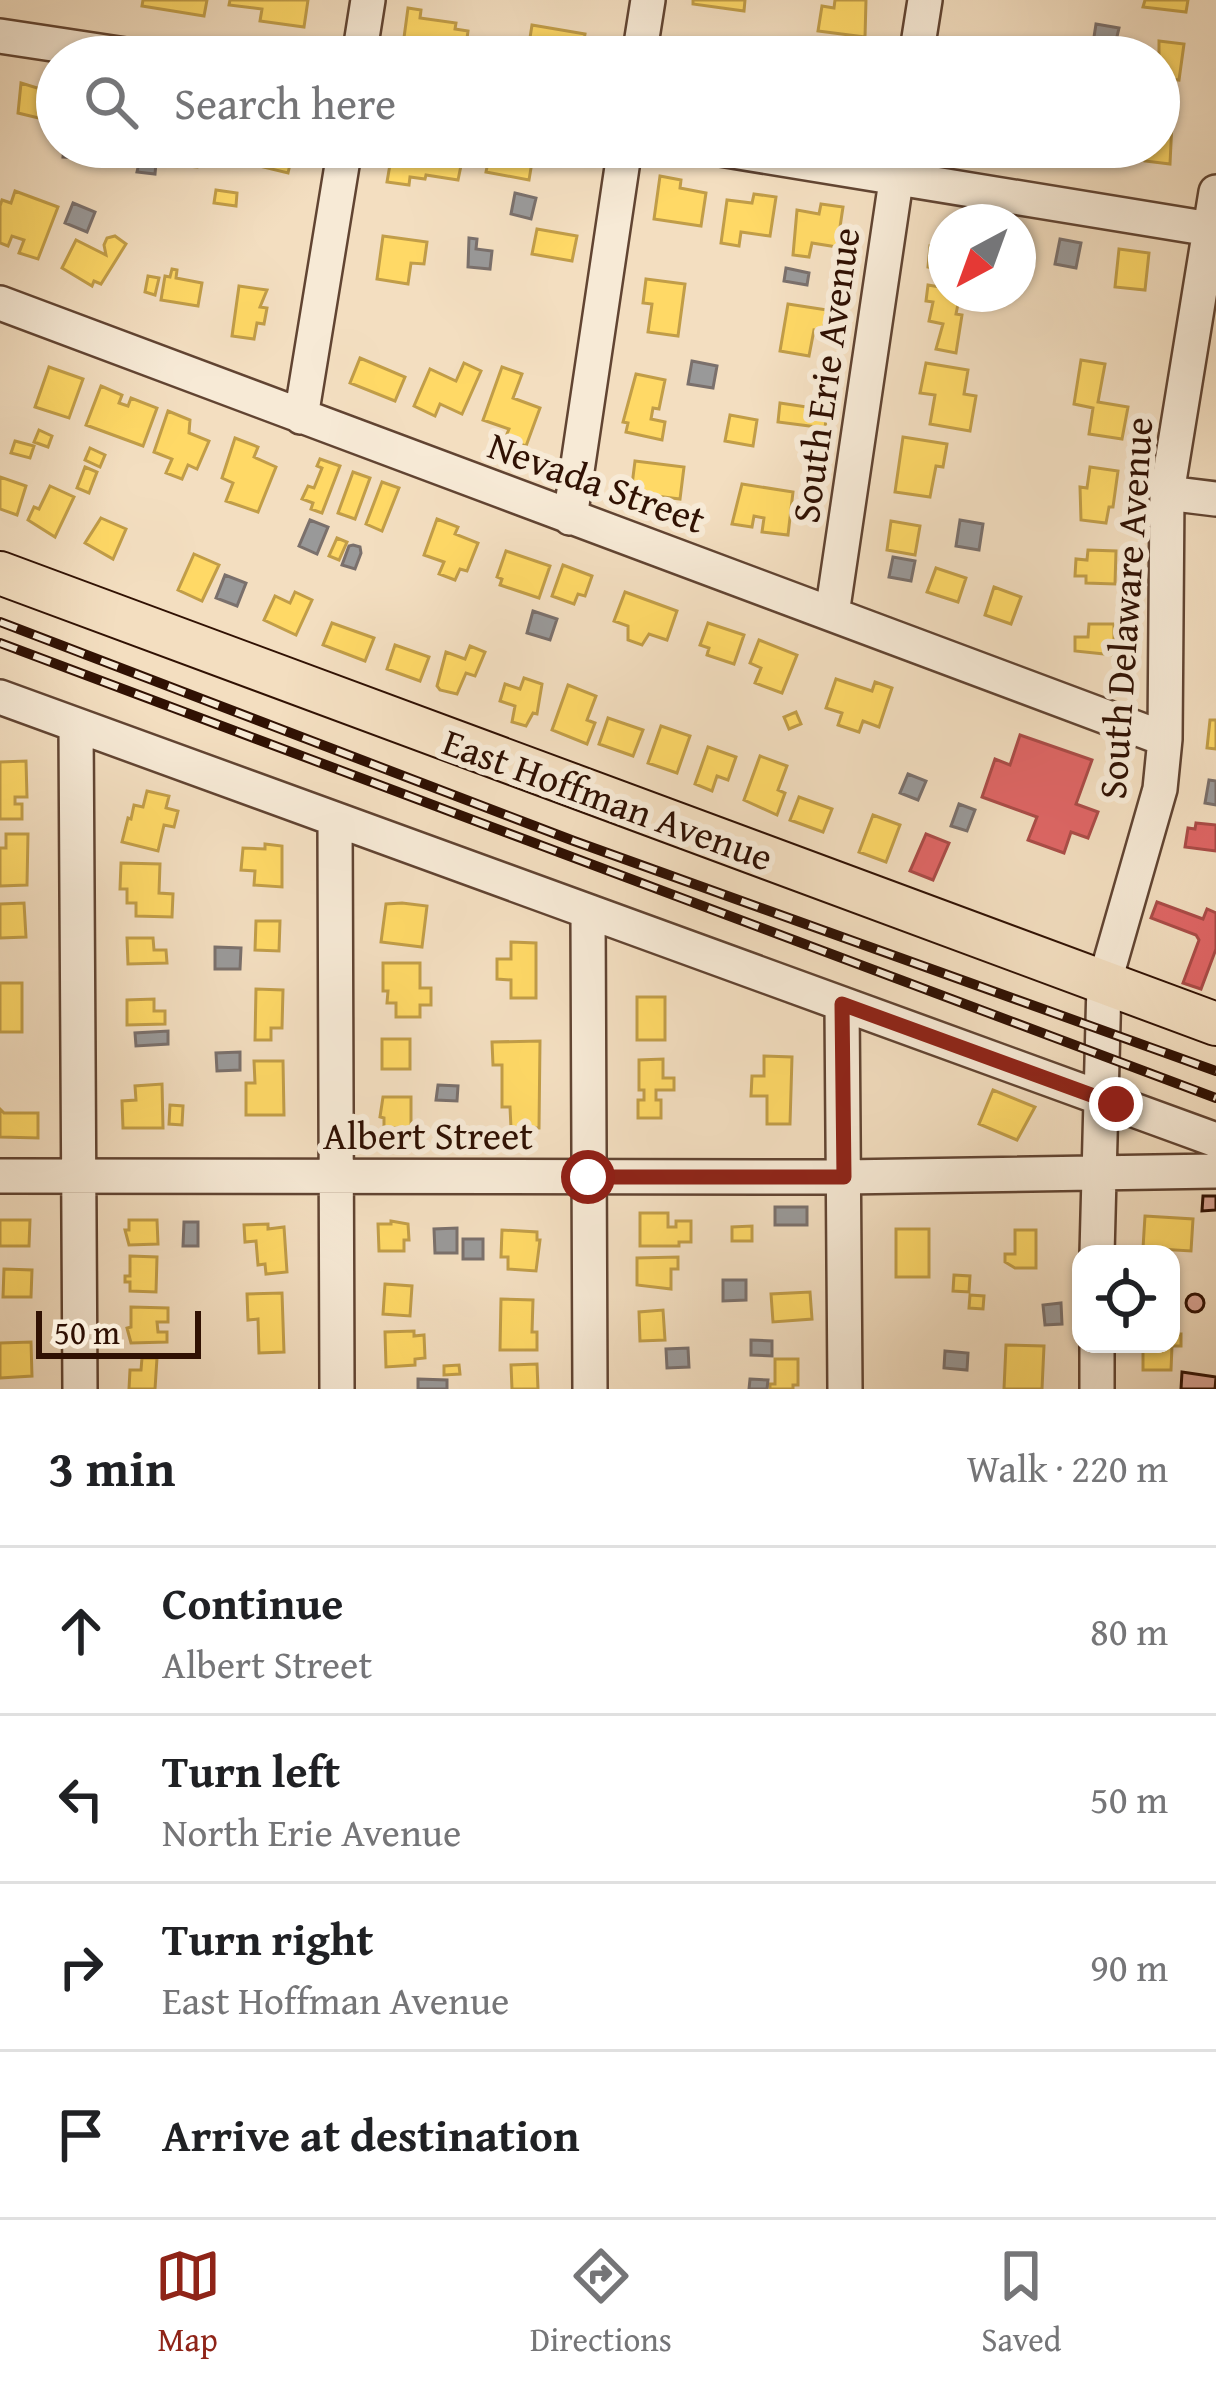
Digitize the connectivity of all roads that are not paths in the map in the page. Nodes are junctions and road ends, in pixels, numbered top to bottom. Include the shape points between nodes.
1 (368, 0) edge
2 (648, 0) edge
3 (925, 0) edge
4 (0, 36) edge
5 (362, 36) edge
6 (642, 36) edge
7 (919, 36) edge
8 (36, 41) edge
9 (342, 168) edge
10 (622, 168) edge
11 (898, 168) edge
12 (927, 168) edge
13 (1216, 192) edge
14 (1210, 229) junction
15 (0, 303) edge
16 (301, 417) junction
17 (1167, 493) junction
18 (1216, 499) edge
19 (570, 518) junction
20 (0, 573) edge
21 (832, 614) junction
22 (0, 697) edge
23 (76, 725) junction
24 (1165, 739) junction
25 (335, 819) junction
26 (588, 912) junction
27 (1104, 984) junction
28 (842, 1004) junction
29 (1216, 1024) edge
30 (1098, 1098) junction
31 (1216, 1140) edge
32 (1216, 1172) edge
33 (1096, 1173) junction
34 (0, 1176) edge
35 (79, 1176) junction
36 (588, 1177) junction
37 (844, 1177) junction
38 (335, 1178) junction
39 (1097, 1245) edge
40 (1097, 1353) edge
41 (80, 1389) edge
42 (337, 1389) edge
43 (590, 1389) edge
44 (845, 1389) edge
45 (1097, 1389) edge

1 - 5 street
2 - 6 street
3 - 7 street
4 - 8 street
9 - 16 street
10 - 19 street
11 - 21 street, South Erie Avenue
12 - 14 street
13 - 14 street, South Delaware Avenue
14 - 17 street, South Delaware Avenue
15 - 16 street, Nevada Street
16 - 19 street, Nevada Street
17 - 18 street
17 - 24 street, South Delaware Avenue
19 - 21 street, Nevada Street
20 - 27 main road, East Hoffman Avenue
21 - 24 street, Nevada Street
22 - 23 street
23 - 25 street
23 - 35 street
24 - 27 street, South Delaware Avenue via 1160,789
25 - 26 street
25 - 38 street
26 - 28 street
26 - 36 street
27 - 29 main road, East Hoffman Avenue
27 - 30 street, South Delaware Avenue
28 - 30 street
28 - 37 street
30 - 31 street
30 - 33 street, South Delaware Avenue
32 - 33 street, Albert Street
33 - 37 street, Albert Street
33 - 39 street, South Delaware Avenue
34 - 35 street, Albert Street
35 - 38 street, Albert Street
35 - 41 street
36 - 37 street, Albert Street
36 - 38 street, Albert Street
36 - 43 street
37 - 44 street
38 - 42 street
40 - 45 street

